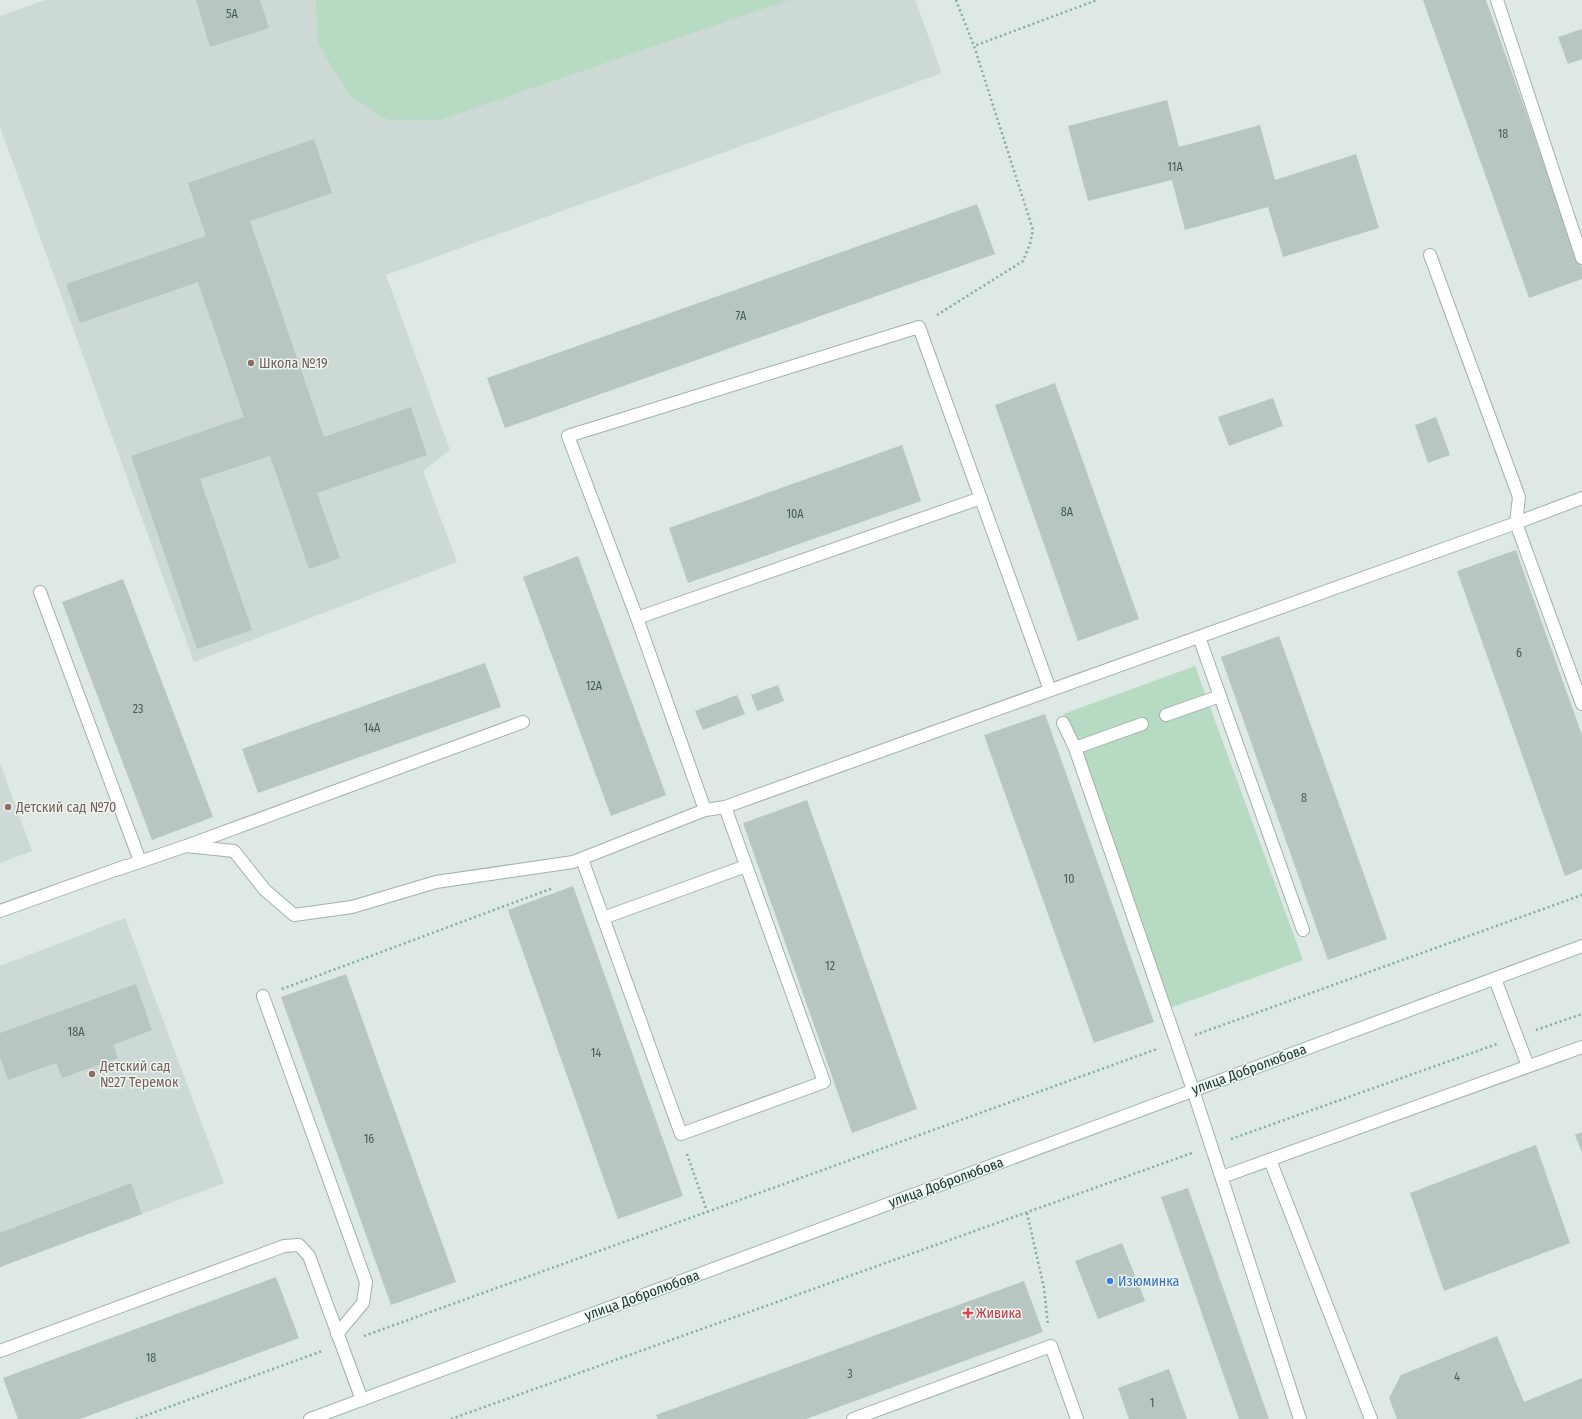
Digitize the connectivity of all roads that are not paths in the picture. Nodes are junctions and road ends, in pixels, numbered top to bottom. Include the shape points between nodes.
1 (1497, 0) edge
2 (1430, 255) dead end
3 (1582, 258) edge
4 (981, 498) junction
5 (1582, 498) edge
6 (1516, 523) junction
7 (40, 592) dead end
8 (637, 618) junction
9 (1199, 637) junction
10 (1050, 690) junction
11 (1220, 696) junction
12 (1582, 704) edge
13 (1166, 715) dead end
14 (523, 722) dead end
15 (1063, 723) dead end
16 (1142, 724) dead end
17 (1075, 748) junction
18 (725, 807) junction
19 (705, 810) junction
20 (186, 846) junction
21 (582, 858) junction
22 (140, 861) junction
23 (746, 866) junction
24 (0, 911) edge
25 (603, 918) junction
26 (1303, 930) dead end
27 (1582, 946) edge
28 (1495, 979) junction
29 (263, 996) dead end
30 (1582, 1047) edge
31 (1528, 1066) junction
32 (1193, 1090) junction
33 (1270, 1160) junction
34 (1222, 1177) junction
35 (339, 1339) junction
36 (0, 1351) edge
37 (362, 1400) junction
38 (310, 1419) edge
39 (852, 1419) edge
40 (1077, 1419) edge
41 (1300, 1419) edge
42 (1370, 1419) edge

1 - 3 street
2 - 6 street via 1519,498
4 - 8 street
4 - 8 street via 919,326 568,436
4 - 10 street
5 - 6 street
6 - 9 street
6 - 12 street
7 - 22 street
8 - 19 street
9 - 10 street
9 - 11 street
10 - 18 street
11 - 13 street
11 - 26 street
14 - 20 street
15 - 17 street
16 - 17 street
17 - 32 street
18 - 19 street
18 - 23 street
19 - 21 street
20 - 21 street via 234,850 265,890 294,915 352,907 436,882 573,862
20 - 22 street
21 - 25 street
22 - 24 street
23 - 25 street
23 - 25 street via 824,1082 681,1134
27 - 28 street, улица Добролюбова
28 - 31 street
28 - 32 street, улица Добролюбова
29 - 35 street via 366,1282 363,1303
30 - 31 street
31 - 33 street
32 - 34 street
32 - 37 street, улица Добролюбова
33 - 34 street
33 - 42 street
34 - 41 street
35 - 36 street via 308,1256 299,1245 284,1246
35 - 37 street
37 - 38 street, улица Добролюбова
39 - 40 street via 1051,1346

